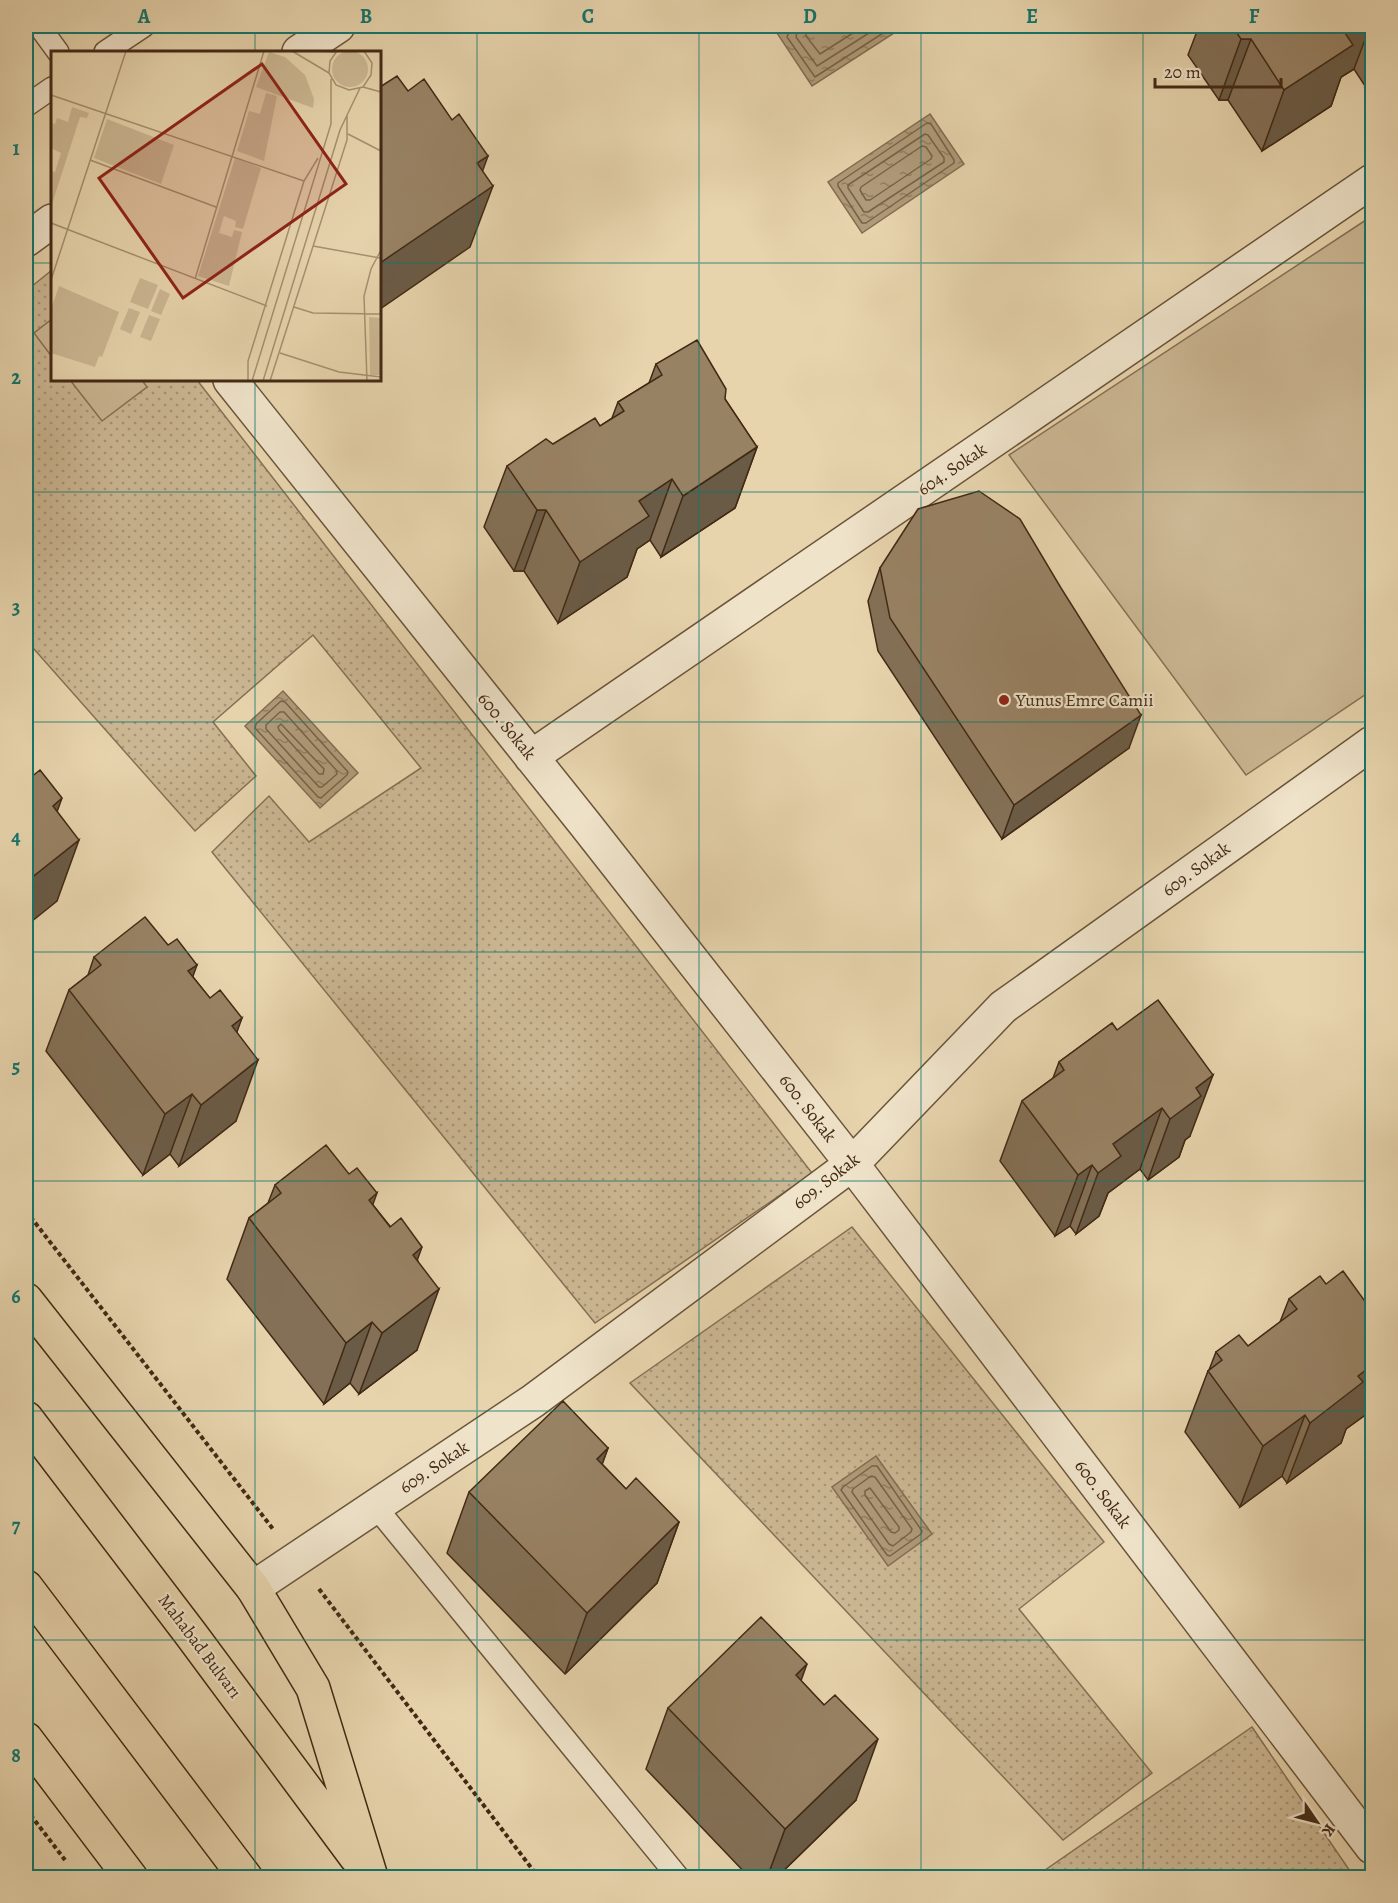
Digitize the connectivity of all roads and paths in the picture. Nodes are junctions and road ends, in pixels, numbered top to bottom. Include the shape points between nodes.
1 (39, 26) edge
2 (144, 26) edge
3 (338, 26) edge
4 (57, 51) edge
5 (106, 51) edge
6 (300, 51) edge
7 (51, 89) edge
8 (26, 106) edge
9 (1372, 181) edge
10 (51, 222) edge
11 (26, 240) edge
12 (231, 381) edge
13 (1372, 742) edge
14 (531, 757) junction
15 (852, 1164) junction
16 (26, 1300) edge
17 (26, 1418) edge
18 (375, 1506) junction
19 (26, 1587) edge
20 (253, 1587) junction
21 (26, 1739) edge
22 (26, 1809) edge
23 (1372, 1846) edge
24 (65, 1860) dead end
25 (371, 1877) edge
26 (132, 1878) edge
27 (246, 1878) edge
28 (679, 1878) edge

1 - 4 lane
2 - 5 lane
3 - 6 street
7 - 8 lane
9 - 14 street, 604. Sokak
10 - 11 street
12 - 14 street, 600. Sokak
13 - 15 street, 609. Sokak via 1004,1007
14 - 15 street, 600. Sokak
15 - 18 street, 609. Sokak via 533,1401
15 - 23 street, 600. Sokak
16 - 20 main road
17 - 25 main road, Mahabad Bulvarı
18 - 20 street, 609. Sokak
18 - 28 lane
19 - 27 main road
20 - 25 main road via 313,1688
21 - 26 main road
22 - 24 path

